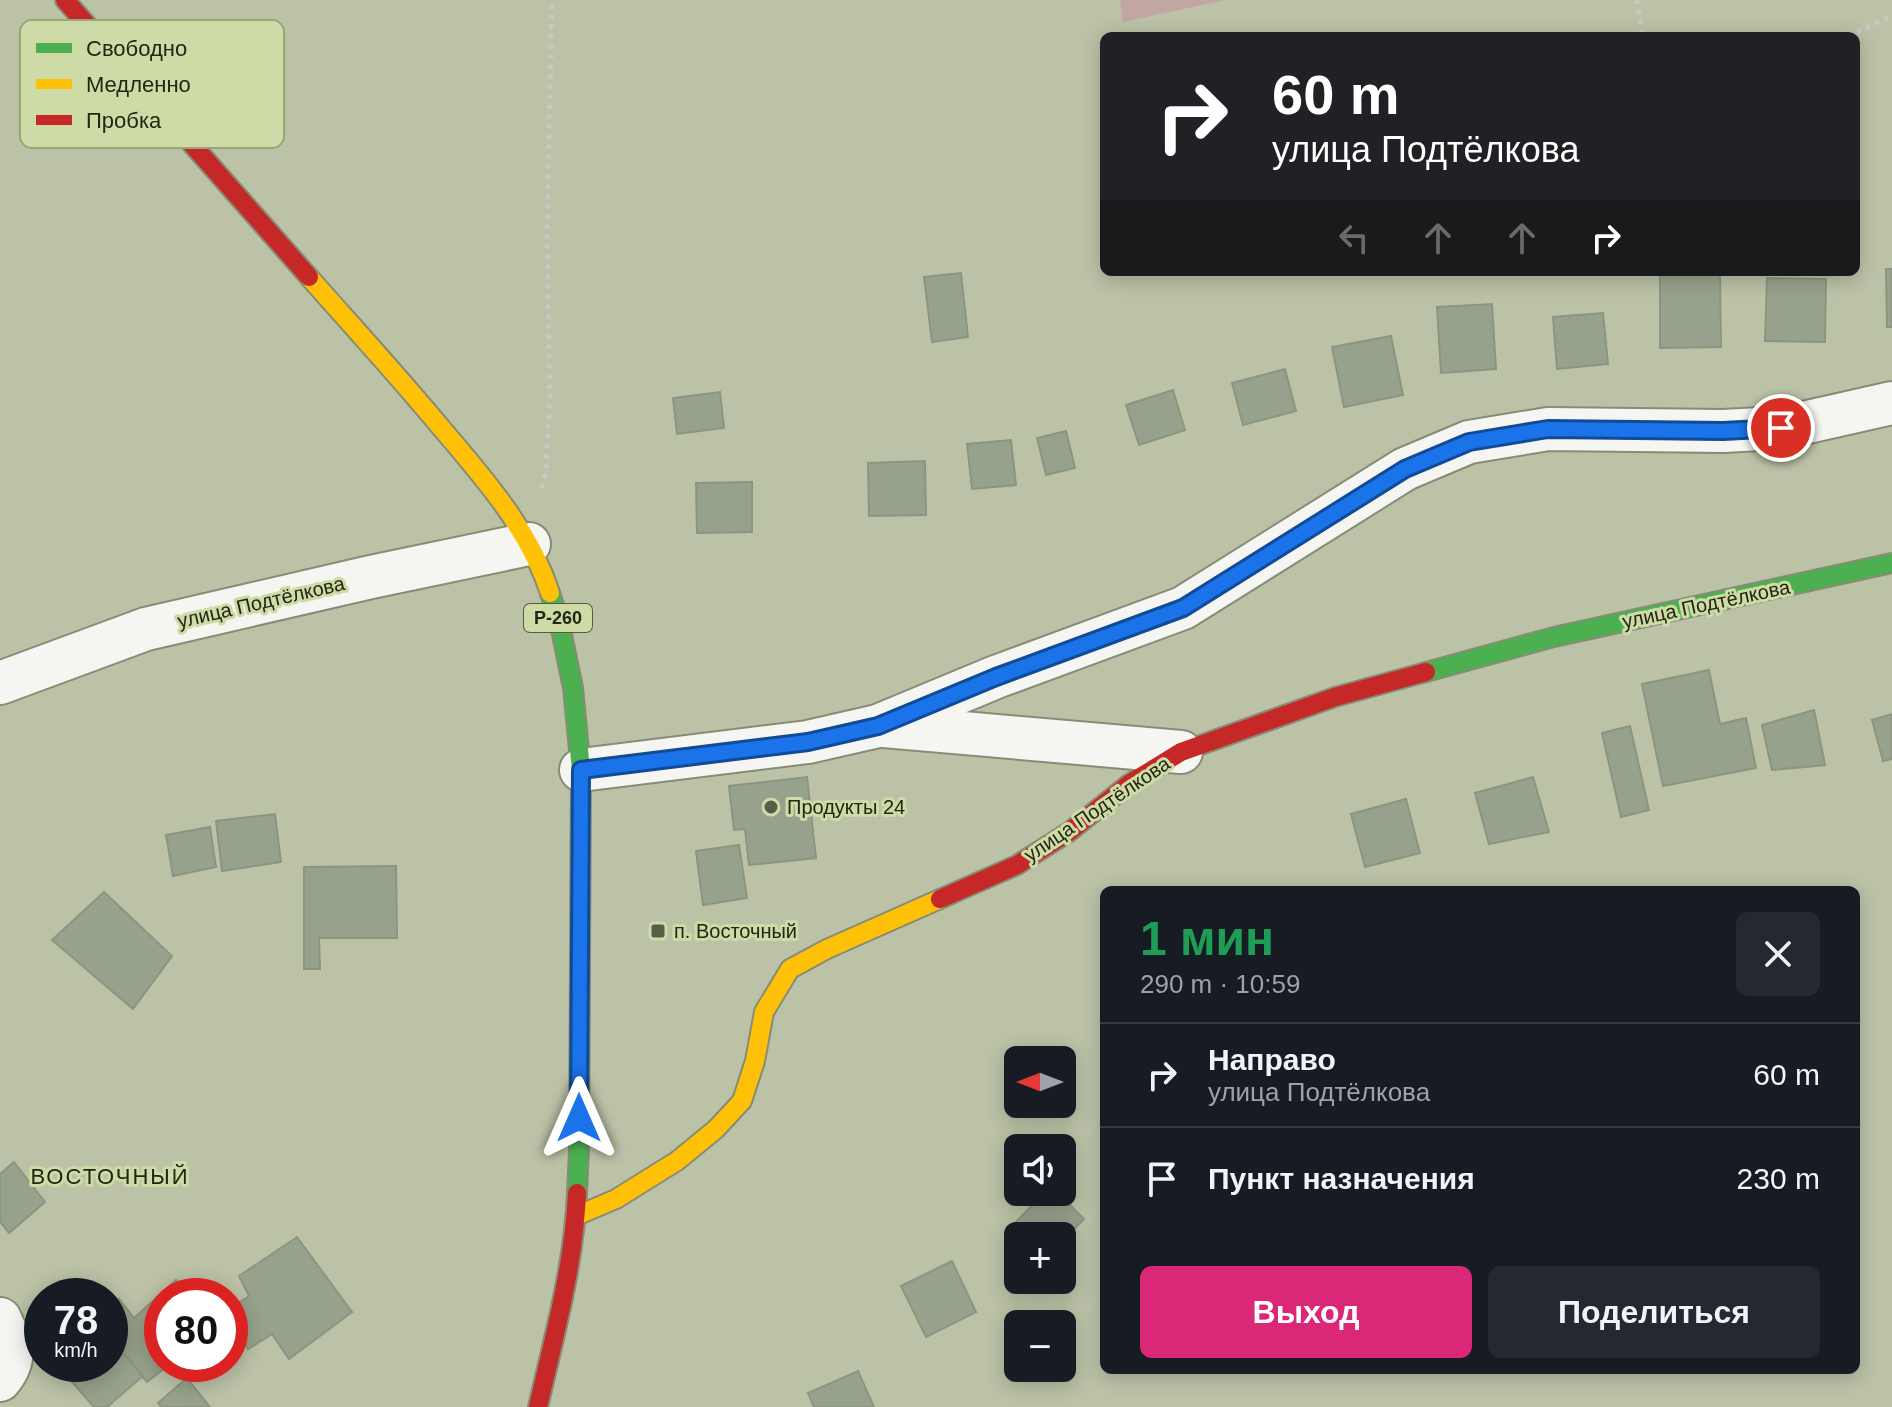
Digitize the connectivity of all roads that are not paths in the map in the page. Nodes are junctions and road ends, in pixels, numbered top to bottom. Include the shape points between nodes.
1 (65, 0) edge
2 (83, 20) edge
3 (196, 148) edge
4 (1892, 403) edge
5 (529, 544) junction
6 (1892, 563) edge
7 (0, 683) edge
8 (878, 726) junction
9 (1181, 752) junction
10 (581, 770) junction
11 (576, 1216) junction
12 (0, 1319) edge
13 (0, 1380) edge
14 (538, 1407) edge

1 - 2 main road, Р-260
3 - 5 main road, Р-260 via 489,484
4 - 8 street via 1781,428 1548,429 1469,442 1405,469 1183,608
5 - 7 street, улица Подтёлкова via 146,629
5 - 10 main road, Р-260 via 559,620
6 - 9 main road, улица Подтёлкова via 1554,637 1335,697
8 - 9 street
8 - 10 street via 808,742
9 - 11 main road, улица Подтёлкова via 1017,865 790,969 764,1012 742,1101 677,1161 616,1199
10 - 11 main road, Р-260
11 - 14 main road, Р-260
12 - 13 street via 11,1346 10,1367

